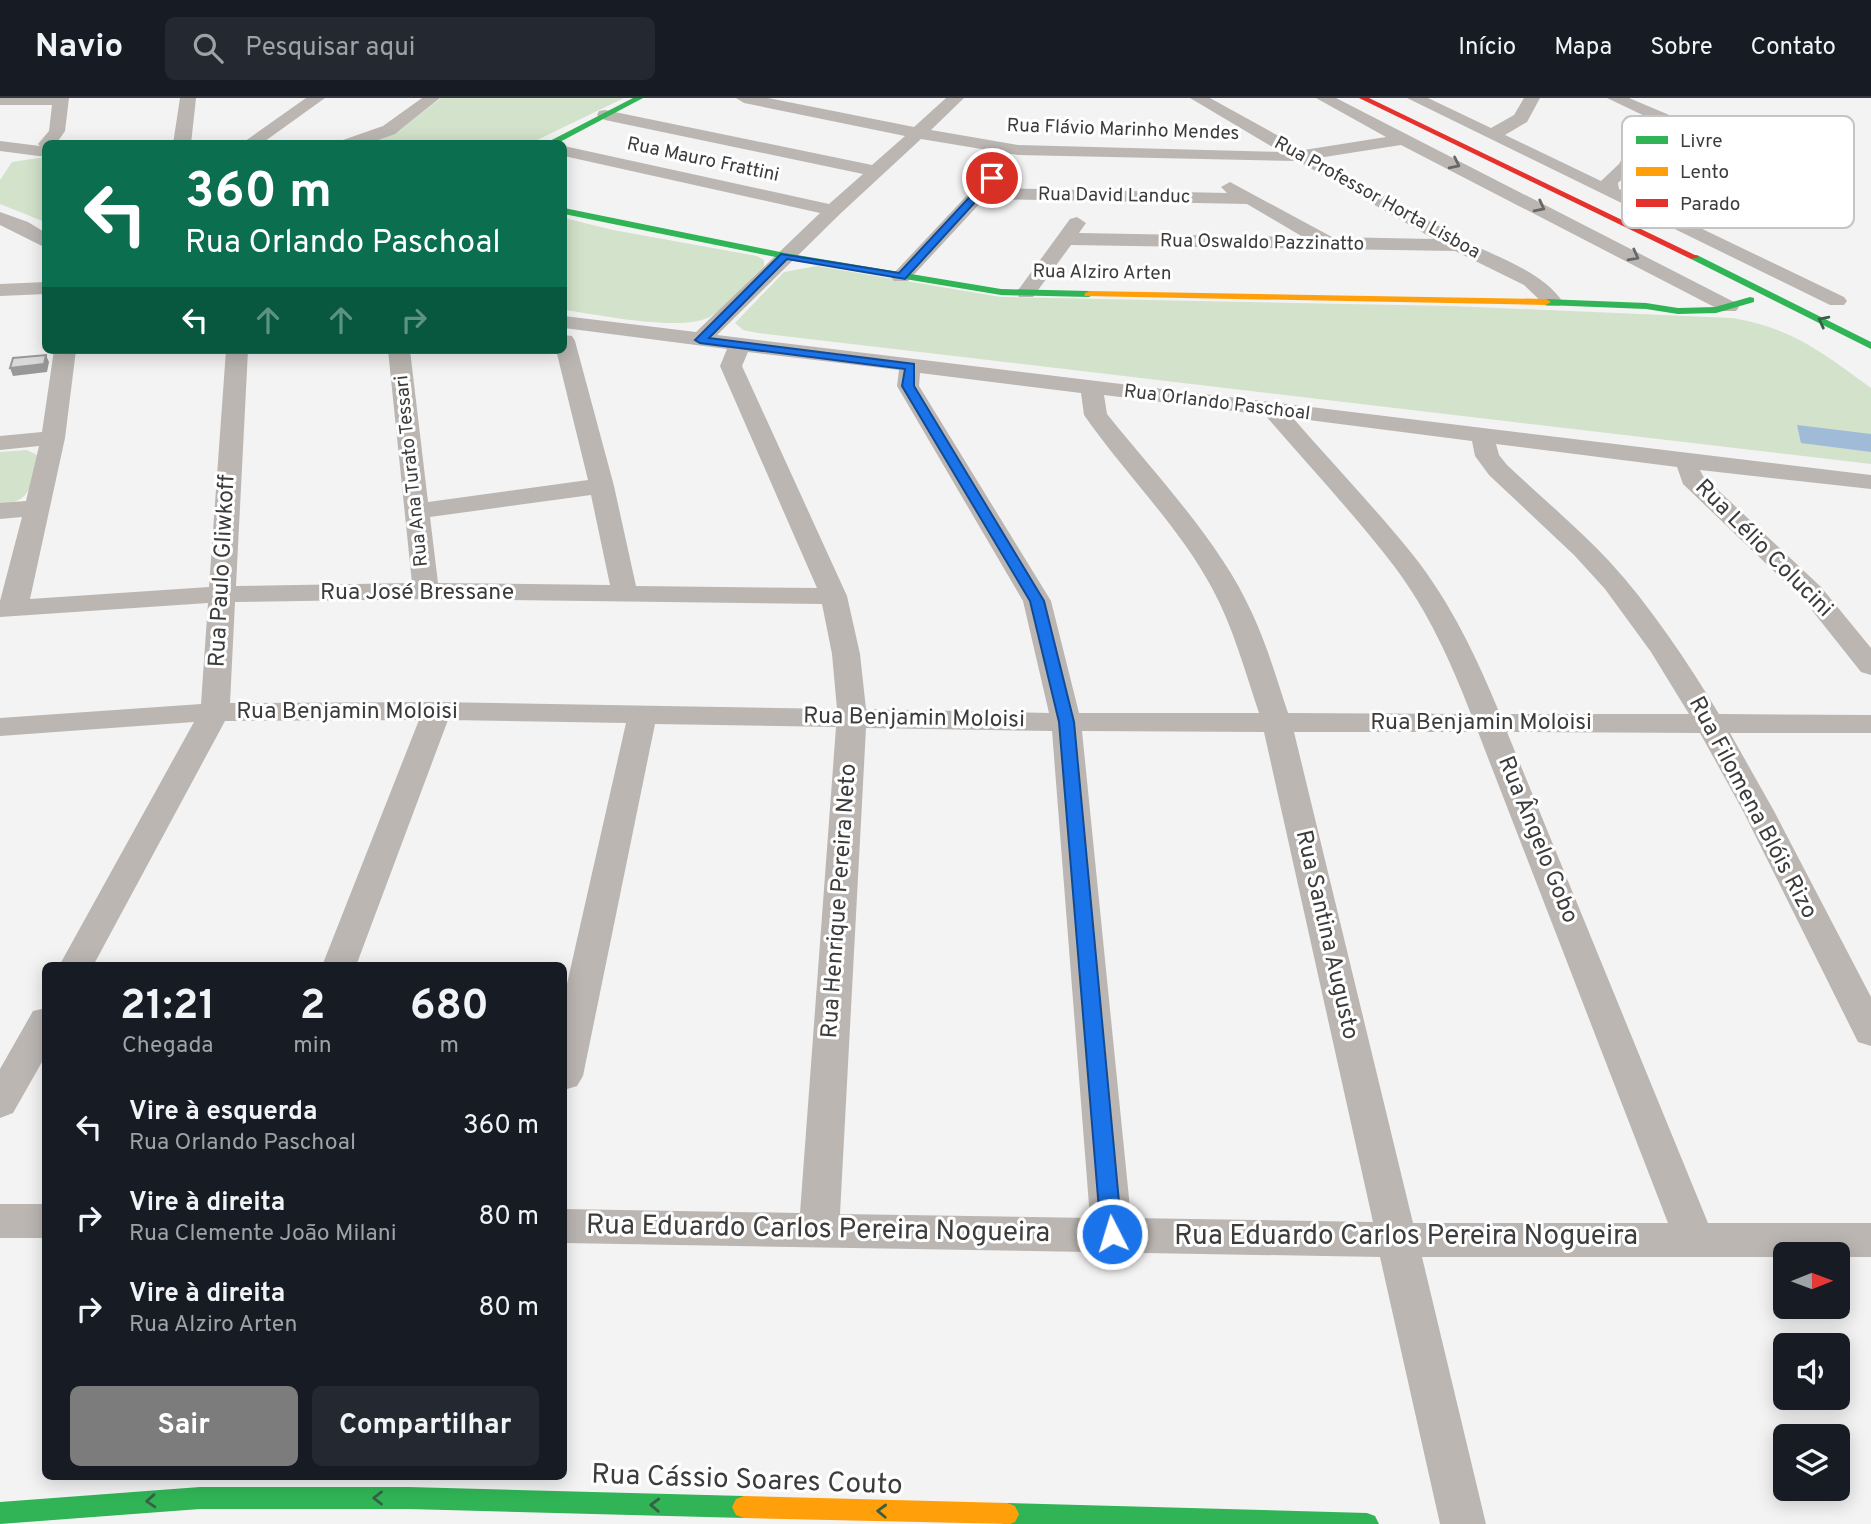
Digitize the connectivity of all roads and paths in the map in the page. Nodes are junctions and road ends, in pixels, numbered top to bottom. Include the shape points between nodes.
1 (317, 98) edge
2 (432, 98) edge
3 (639, 98) edge
4 (744, 98) edge
5 (955, 98) edge
6 (1198, 98) edge
7 (1324, 98) edge
8 (1363, 98) edge
9 (1408, 98) edge
10 (1415, 98) edge
11 (1532, 98) edge
12 (1615, 98) edge
13 (61, 99) edge
14 (0, 100) edge
15 (209, 100) dead end
16 (187, 104) edge
17 (1387, 110) junction
18 (605, 115) junction
19 (1658, 116) edge
20 (917, 133) junction
21 (1492, 135) junction
22 (1404, 139) junction
23 (50, 140) edge
24 (182, 140) edge
25 (256, 140) edge
26 (360, 140) edge
27 (556, 140) edge
28 (7, 147) edge
29 (42, 148) edge
30 (1018, 150) junction
31 (567, 152) edge
32 (1182, 154) junction
33 (1301, 156) junction
34 (0, 162) edge
35 (876, 170) junction
36 (1622, 171) edge
37 (1609, 191) junction
38 (979, 192) junction
39 (1100, 196) junction
40 (1622, 197) edge
41 (1248, 199) junction
42 (833, 210) junction
43 (567, 212) edge
44 (0, 218) edge
45 (1684, 228) edge
46 (1686, 228) edge
47 (42, 239) edge
48 (1065, 239) junction
49 (1333, 245) junction
50 (1459, 245) junction
51 (785, 256) junction
52 (901, 277) junction
53 (42, 288) edge
54 (0, 290) edge
55 (1027, 293) junction
56 (1738, 293) junction
57 (1707, 295) junction
58 (1771, 295) junction
59 (1837, 301) dead end
60 (1553, 302) junction
61 (1646, 306) junction
62 (1758, 315) dead end
63 (567, 322) edge
64 (700, 340) junction
65 (1827, 343) dead end
66 (739, 346) junction
67 (1871, 346) edge
68 (567, 352) edge
69 (64, 354) edge
70 (237, 354) edge
71 (399, 354) edge
72 (911, 367) junction
73 (1092, 389) junction
74 (1272, 409) junction
75 (1483, 436) junction
76 (53, 438) junction
77 (0, 443) edge
78 (1692, 463) junction
79 (1871, 482) edge
80 (603, 486) junction
81 (38, 508) junction
82 (0, 511) edge
83 (418, 511) junction
84 (426, 591) junction
85 (221, 594) junction
86 (625, 595) junction
87 (834, 596) junction
88 (7, 608) edge
89 (1871, 666) edge
90 (437, 711) junction
91 (215, 712) junction
92 (642, 716) junction
93 (852, 716) junction
94 (1066, 722) junction
95 (1277, 723) junction
96 (1491, 723) junction
97 (1711, 724) junction
98 (1871, 724) edge
99 (0, 727) edge
100 (78, 962) edge
101 (341, 962) edge
102 (42, 1028) edge
103 (1871, 1032) edge
104 (567, 1062) edge
105 (0, 1103) edge
106 (42, 1220) edge
107 (0, 1221) edge
108 (567, 1226) edge
109 (819, 1229) junction
110 (1112, 1234) junction
111 (1694, 1238) junction
112 (1397, 1240) junction
113 (1871, 1240) edge
114 (0, 1513) edge
115 (1367, 1524) edge
116 (1463, 1524) edge

1 - 25 street
2 - 26 street via 389,130
3 - 18 street
4 - 20 street, Rua Flávio Marinho Mendes
5 - 20 street
6 - 33 street, Rua Professor Horta Lisboa
7 - 22 street
8 - 17 street
9 - 17 street
10 - 21 street
11 - 21 street via 1521,118
12 - 19 street
13 - 14 street
13 - 23 street via 57,131
15 - 16 street
16 - 24 street
17 - 56 street via 1572,201
18 - 27 street
18 - 35 street
20 - 30 street, Rua Flávio Marinho Mendes
20 - 35 street
21 - 37 street
22 - 33 street, Rua Flávio Marinho Mendes
22 -> 57 street
28 - 29 street
28 - 34 street
30 - 32 street, Rua Flávio Marinho Mendes
30 - 38 street
31 - 42 street, Rua Mauro Frattini
32 - 33 street, Rua Flávio Marinho Mendes
32 - 41 street
33 - 50 street, Rua Professor Horta Lisboa
35 - 42 street
36 - 37 street via 1609,182
37 - 40 street
38 - 39 street, Rua David Landuc
38 - 52 street
39 - 41 street, Rua David Landuc
39 - 48 street
41 - 49 street
42 - 51 street
43 - 51 street, Rua Alziro Arten
44 - 47 street
45 - 58 street via 1717,248
46 - 59 street
48 - 49 street, Rua Oswaldo Pazzinatto
48 - 55 street
49 - 50 street, Rua Oswaldo Pazzinatto
50 - 60 street, Rua Professor Horta Lisboa via 1531,281
51 - 52 street, Rua Alziro Arten
51 - 64 street
52 - 55 street, Rua Alziro Arten
53 - 54 street
55 - 60 street, Rua Alziro Arten
56 - 57 street
56 - 58 street
56 - 61 street, Rua Alziro Arten via 1716,310
56 - 62 street
56 - 65 street
57 - 61 street, Rua Alziro Arten
67 -> 58 street
60 - 61 street, Rua Alziro Arten
63 - 64 street, Rua Orlando Paschoal
64 - 66 street, Rua Orlando Paschoal
66 - 72 street, Rua Orlando Paschoal
66 - 87 street, Rua Henrique Pereira Neto via 731,366
68 - 80 street
69 - 76 street
70 - 85 street, Rua Paulo Gliwkoff
71 - 83 street, Rua Ana Turato Tessari
72 - 73 street, Rua Orlando Paschoal
72 - 94 street via 908,386 1037,601
73 - 74 street, Rua Orlando Paschoal
73 - 95 street, Rua Santina Augusto via 1096,415 1204,553 1239,612
74 - 75 street, Rua Orlando Paschoal
74 - 96 street, Rua Ângelo Gobo via 1404,561 1463,658
75 - 78 street, Rua Orlando Paschoal
75 - 97 street, Rua Filomena Blóis Rizo via 1487,456 1498,470 1578,545 1628,601
76 - 77 street
76 - 81 street
78 - 79 street, Rua Orlando Paschoal
78 - 89 street, Rua Lélio Colucini via 1688,469 1692,479 1812,593
80 - 83 street
80 - 86 street
81 - 82 street
81 - 88 street
83 - 84 street, Rua Ana Turato Tessari
84 - 85 street, Rua José Bressane
84 - 86 street, Rua José Bressane
85 - 88 street, Rua José Bressane
85 - 91 street, Rua Paulo Gliwkoff
86 - 87 street, Rua José Bressane
87 - 93 street, Rua Henrique Pereira Neto
90 - 91 street, Rua Benjamin Moloisi
90 - 92 street, Rua Benjamin Moloisi
90 - 101 street
91 - 99 street, Rua Benjamin Moloisi
91 - 100 street, Rua Paulo Gliwkoff
92 - 93 street, Rua Benjamin Moloisi
92 - 104 street
93 - 94 street, Rua Benjamin Moloisi
93 - 109 street, Rua Henrique Pereira Neto
94 - 95 street, Rua Benjamin Moloisi
94 - 110 street
95 - 96 street, Rua Benjamin Moloisi
95 - 112 street, Rua Santina Augusto
96 - 97 street, Rua Benjamin Moloisi
96 - 111 street, Rua Ângelo Gobo
97 - 98 street, Rua Benjamin Moloisi
97 - 103 street, Rua Filomena Blóis Rizo
102 - 105 street
106 - 107 street
108 - 109 street, Rua Eduardo Carlos Pereira Nogueira
109 - 110 street, Rua Eduardo Carlos Pereira Nogueira
110 - 112 street, Rua Eduardo Carlos Pereira Nogueira
111 - 112 street, Rua Eduardo Carlos Pereira Nogueira
111 - 113 street, Rua Eduardo Carlos Pereira Nogueira
112 - 116 street, Rua Santina Augusto
115 -> 114 street, Rua Cássio Soares Couto via 200,1498

